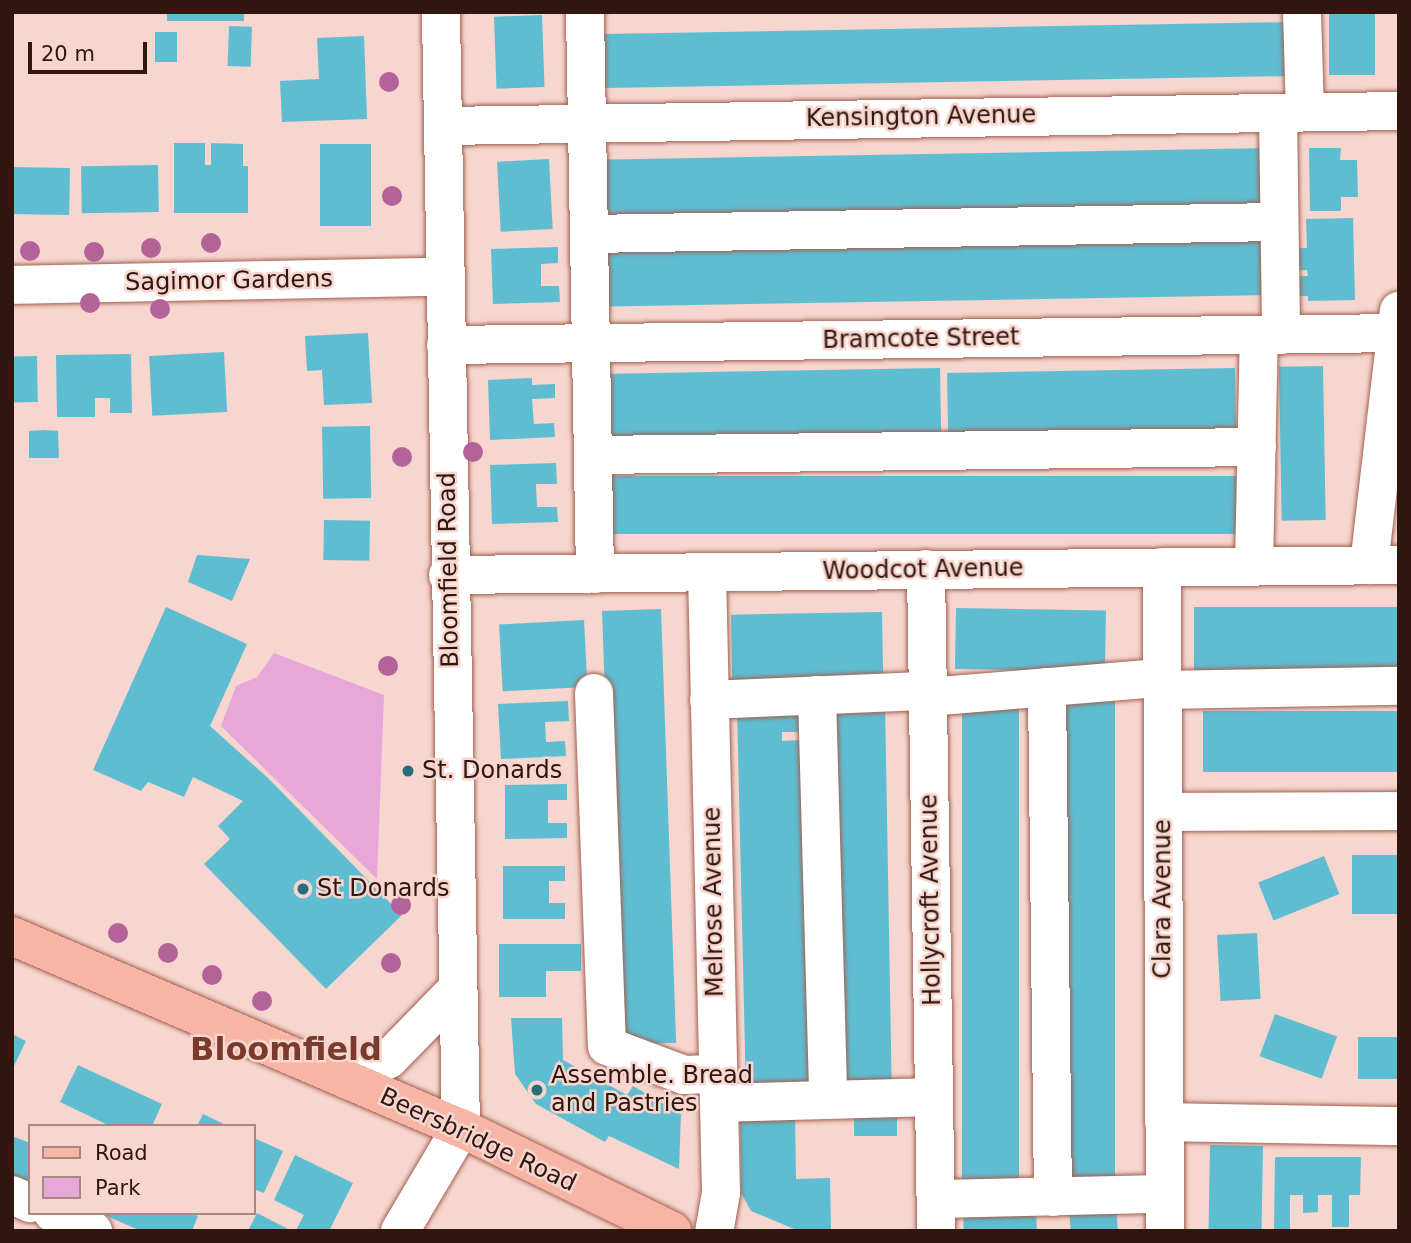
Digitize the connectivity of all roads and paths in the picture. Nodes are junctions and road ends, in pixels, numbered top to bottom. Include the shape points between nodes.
1 (441, 12) edge
2 (585, 12) edge
3 (608, 12) edge
4 (1302, 12) edge
5 (1399, 111) edge
6 (1292, 113) junction
7 (585, 121) junction
8 (444, 126) junction
9 (1277, 222) junction
10 (589, 234) junction
11 (445, 277) junction
12 (12, 285) edge
13 (1398, 322) edge
14 (1270, 335) junction
15 (592, 343) junction
16 (446, 345) junction
17 (1257, 447) junction
18 (593, 455) junction
19 (1384, 565) edge
20 (1254, 566) junction
21 (1162, 567) junction
22 (926, 569) junction
23 (707, 572) junction
24 (595, 574) junction
25 (448, 575) junction
26 (1161, 684) junction
27 (1399, 686) edge
28 (1047, 687) junction
29 (594, 693) dead end
30 (928, 694) junction
31 (817, 695) junction
32 (709, 700) junction
33 (1399, 811) edge
34 (1163, 812) junction
35 (12, 936) edge
36 (456, 990) junction
37 (348, 1080) junction
38 (718, 1089) junction
39 (934, 1097) junction
40 (828, 1100) junction
41 (1164, 1122) junction
42 (1399, 1126) edge
43 (461, 1128) junction
44 (1165, 1194) junction
45 (12, 1195) edge
46 (1053, 1198) junction
47 (28, 1202) edge
48 (57, 1215) edge
49 (936, 1215) edge
50 (93, 1231) edge
51 (400, 1231) edge
52 (672, 1231) edge
53 (715, 1231) edge
54 (1165, 1231) edge

1 - 8 street, Bloomfield Road
2 - 3 street
2 - 7 street
4 - 6 street
5 - 6 street, Kensington Avenue
6 - 7 street, Kensington Avenue
6 - 9 street
7 - 8 street, Kensington Avenue
7 - 10 street
8 - 11 street, Bloomfield Road
9 - 10 street
9 - 14 street
10 - 15 street
11 - 12 street, Sagimor Gardens
11 - 16 street, Bloomfield Road
13 - 14 street, Bramcote Street
13 - 19 street
14 - 15 street, Bramcote Street
14 - 17 street
15 - 16 street, Bramcote Street
15 - 18 street
16 - 25 street, Bloomfield Road
17 - 18 street
17 - 20 street
18 - 24 street
19 - 20 street, Woodcot Avenue
20 - 21 street, Woodcot Avenue
21 - 22 street, Woodcot Avenue
21 - 26 street, Clara Avenue
22 - 23 street, Woodcot Avenue
22 - 30 street, Hollycroft Avenue
23 - 24 street, Woodcot Avenue
23 - 32 street, Melrose Avenue
24 - 25 street, Woodcot Avenue
25 - 36 street, Bloomfield Road
26 - 27 street
26 - 28 street
26 - 34 street, Clara Avenue
28 - 30 street
28 - 46 street
29 - 38 street via 607,1046
30 - 31 street
30 - 39 street, Hollycroft Avenue
31 - 32 street
31 - 40 street
32 - 38 street, Melrose Avenue
33 - 34 street
34 - 41 street, Clara Avenue
35 - 37 main road, Beersbridge Road
36 - 37 street via 389,1059
36 - 43 street, Bloomfield Road
37 - 43 main road, Beersbridge Road
38 - 40 street
38 - 53 street, Melrose Avenue via 722,1193
39 - 40 street
39 - 49 street, Hollycroft Avenue
41 - 42 street
41 - 44 street, Clara Avenue
43 - 51 street
43 - 52 main road, Beersbridge Road
44 - 46 street
44 - 54 street, Clara Avenue
45 - 47 street
46 - 49 street
48 - 50 street

